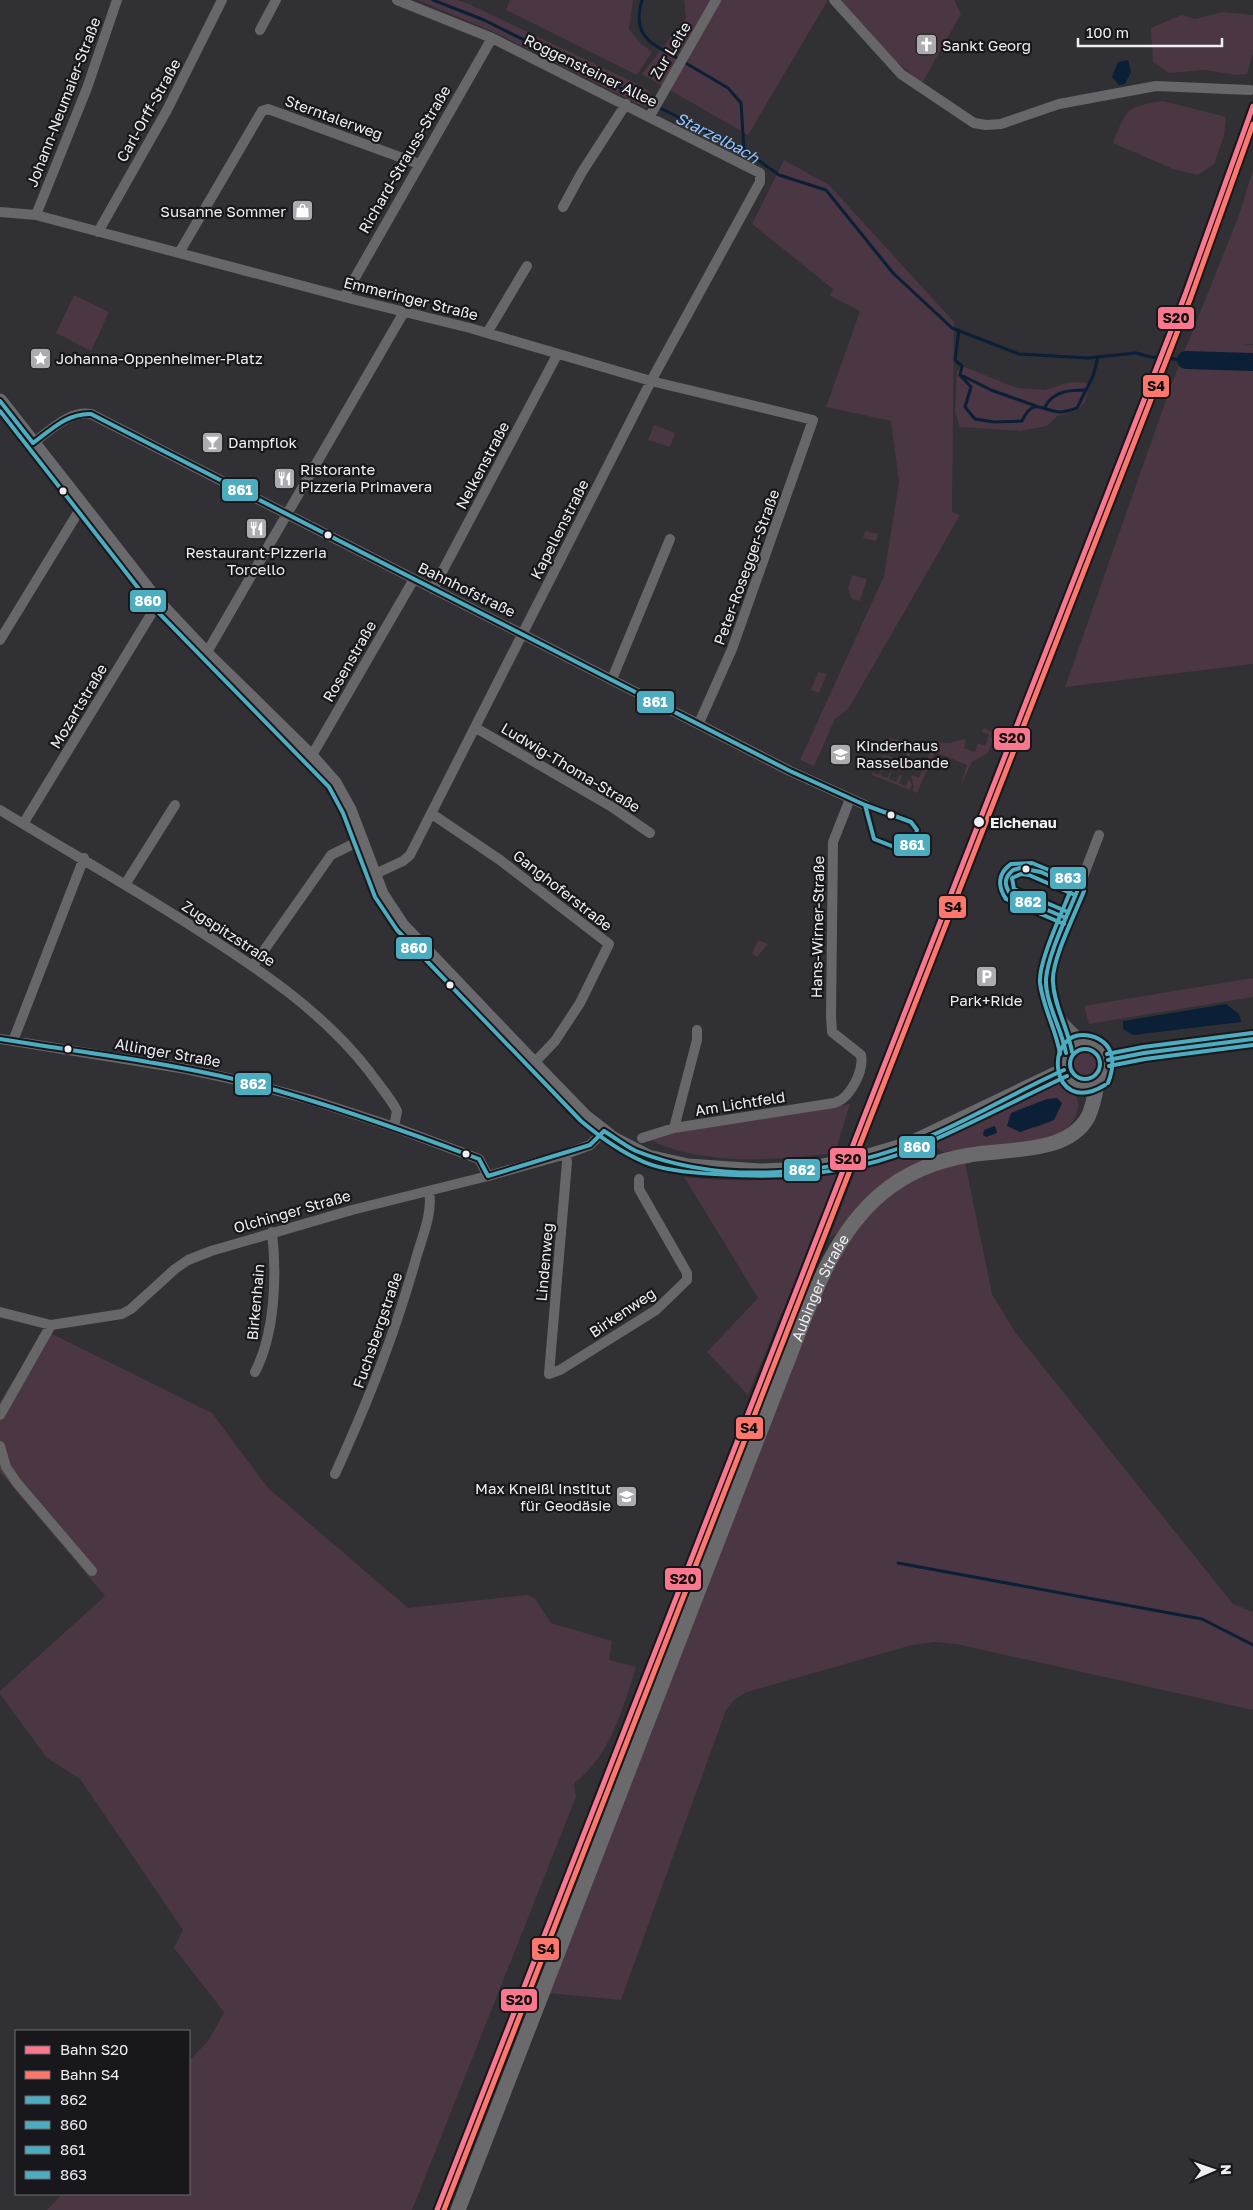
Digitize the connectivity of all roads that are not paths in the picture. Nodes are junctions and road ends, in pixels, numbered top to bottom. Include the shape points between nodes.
1 (118, 0) edge
2 (222, 0) edge
3 (276, 0) edge
4 (397, 0) edge
5 (716, 0) edge
6 (834, 0) edge
7 (260, 30) dead end
8 (492, 38) junction
9 (1250, 90) dead end
10 (626, 104) junction
11 (651, 113) junction
12 (418, 164) junction
13 (760, 182) joint
14 (564, 206) dead end
15 (0, 212) edge
16 (36, 215) junction
17 (98, 232) junction
18 (179, 253) junction
19 (527, 266) dead end
20 (344, 297) junction
21 (404, 312) junction
22 (488, 333) junction
23 (557, 355) junction
24 (651, 382) junction
25 (3, 409) edge
26 (814, 420) joint
27 (33, 443) junction
28 (82, 506) junction
29 (287, 515) junction
30 (670, 539) dead end
31 (414, 579) junction
32 (433, 589) junction
33 (158, 603) junction
34 (522, 633) junction
35 (0, 640) edge
36 (206, 654) junction
37 (612, 679) junction
38 (700, 723) junction
39 (476, 728) junction
40 (311, 757) junction
41 (850, 799) junction
42 (175, 805) dead end
43 (865, 806) dead end
44 (0, 810) edge
45 (432, 814) junction
46 (23, 824) junction
47 (650, 833) dead end
48 (1099, 835) dead end
49 (361, 840) junction
50 (84, 858) junction
51 (373, 876) junction
52 (126, 884) junction
53 (1078, 889) junction
54 (1066, 918) junction
55 (253, 966) junction
56 (1057, 1015) junction
57 (697, 1030) dead end
58 (0, 1039) edge
59 (1253, 1039) edge
60 (13, 1041) junction
61 (1083, 1042) junction
62 (1066, 1052) junction
63 (1108, 1060) junction
64 (534, 1063) junction
65 (1064, 1070) junction
66 (1090, 1086) junction
67 (842, 1100) joint
68 (394, 1127) junction
69 (674, 1128) junction
70 (604, 1132) junction
71 (642, 1138) dead end
72 (566, 1154) junction
73 (488, 1176) junction
74 (639, 1179) dead end
75 (429, 1191) junction
76 (272, 1232) junction
77 (0, 1312) edge
78 (50, 1325) junction
79 (255, 1372) dead end
80 (549, 1374) joint
81 (0, 1414) edge
82 (0, 1446) edge
83 (335, 1474) dead end
84 (92, 1571) dead end
85 (458, 2210) edge

1 - 16 street, Johann-Neumaier-Straße
2 - 17 street, Carl-Orff-Straße via 167,110
3 - 7 street
4 - 8 street, Roggensteiner Allee
5 - 11 street, Zur Leite
6 - 9 street via 901,74 974,123 1001,124 1059,104 1156,86
8 - 10 street, Roggensteiner Allee
8 - 12 street, Richard-Strauss-Straße
10 - 11 street, Roggensteiner Allee
10 - 14 street
11 - 13 street, Roggensteiner Allee via 760,173
12 - 18 street, Sterntalerweg via 268,109 262,111
12 - 20 street, Richard-Strauss-Straße
13 - 24 street, Kapellenstraße
15 - 16 street, Emmeringer Straße
16 - 17 street, Emmeringer Straße
17 - 18 street, Emmeringer Straße
18 - 20 street, Emmeringer Straße
19 - 22 street
20 - 21 street, Emmeringer Straße
21 - 22 street, Emmeringer Straße
21 - 29 street
22 - 23 street, Emmeringer Straße
23 - 24 street, Emmeringer Straße
23 - 32 street, Nelkenstraße
24 - 26 street, Emmeringer Straße
24 - 34 street, Kapellenstraße
25 - 27 main road
26 - 38 street, Peter-Rosegger-Straße via 732,649
27 - 28 main road
27 - 29 street, Bahnhofstraße via 74,414 91,414
28 - 33 main road
28 - 35 street
29 - 31 street, Bahnhofstraße
29 - 36 street
30 - 37 street
31 - 32 street, Bahnhofstraße
31 - 40 street, Rosenstraße
32 - 34 street, Bahnhofstraße
33 - 36 main road
33 - 46 street, Mozartstraße
34 - 37 street, Bahnhofstraße
34 - 39 street, Kapellenstraße
36 - 40 main road
37 - 38 street, Bahnhofstraße
38 - 41 street, Bahnhofstraße
39 - 45 street, Kapellenstraße
39 - 47 street, Ludwig-Thoma-Straße via 612,806
40 - 49 main road via 343,796
41 - 43 street, Bahnhofstraße
41 - 67 street, Hans-Wirner-Straße via 833,842 831,1016 832,1032 861,1055 861,1064 849,1093
42 - 52 street
44 - 46 street, Zugspitzstraße
45 - 51 street, Kapellenstraße via 410,855
45 - 64 street, Ganghoferstraße via 500,860 609,944 580,1003 555,1041
46 - 50 street, Zugspitzstraße
48 - 53 street
49 - 51 main road
49 - 55 street via 332,855
50 - 52 street, Zugspitzstraße
50 - 60 street
51 - 64 main road via 402,926
52 - 55 street, Zugspitzstraße
53 - 54 street
53 - 54 street via 1026,867 1016,868 1008,874 1006,884 1010,894
54 - 56 street via 1046,980 1049,998
55 - 68 street, Zugspitzstraße via 295,995 349,1046 394,1106
56 - 61 street
56 - 62 street
57 - 69 street
58 - 60 street, Allinger Straße
59 - 63 main road
60 - 68 street, Allinger Straße via 212,1074 312,1100
61 - 62 main road
61 - 63 main road via 1096,1044
62 - 65 main road
63 - 66 main road via 1106,1074
64 - 70 main road via 585,1117
65 - 66 main road via 1072,1083
65 - 70 main road via 936,1133 884,1153 807,1168 760,1171 668,1163 635,1152
66 - 85 main road, Aubinger Straße via 1079,1121 1071,1134 1046,1146 957,1157 909,1175 870,1204 849,1227 837,1247 782,1375
67 - 69 street, Am Lichtfeld
68 - 73 street, Allinger Straße via 479,1159
69 - 71 street, Am Lichtfeld
70 - 72 street, Olchinger Straße via 590,1145
72 - 73 street, Olchinger Straße
72 - 80 street, Lindenweg
73 - 75 street, Olchinger Straße
74 - 80 street, Birkenweg via 639,1189 687,1273 686,1280 656,1310
75 - 76 street, Olchinger Straße
75 - 83 street, Fuchsbergstraße via 431,1199 424,1230 400,1316 369,1399
76 - 78 street, Olchinger Straße via 188,1260 122,1314
76 - 79 street, Birkenhain via 270,1334
77 - 78 street, Olchinger Straße
78 - 81 street
82 - 84 street via 6,1467 17,1483

